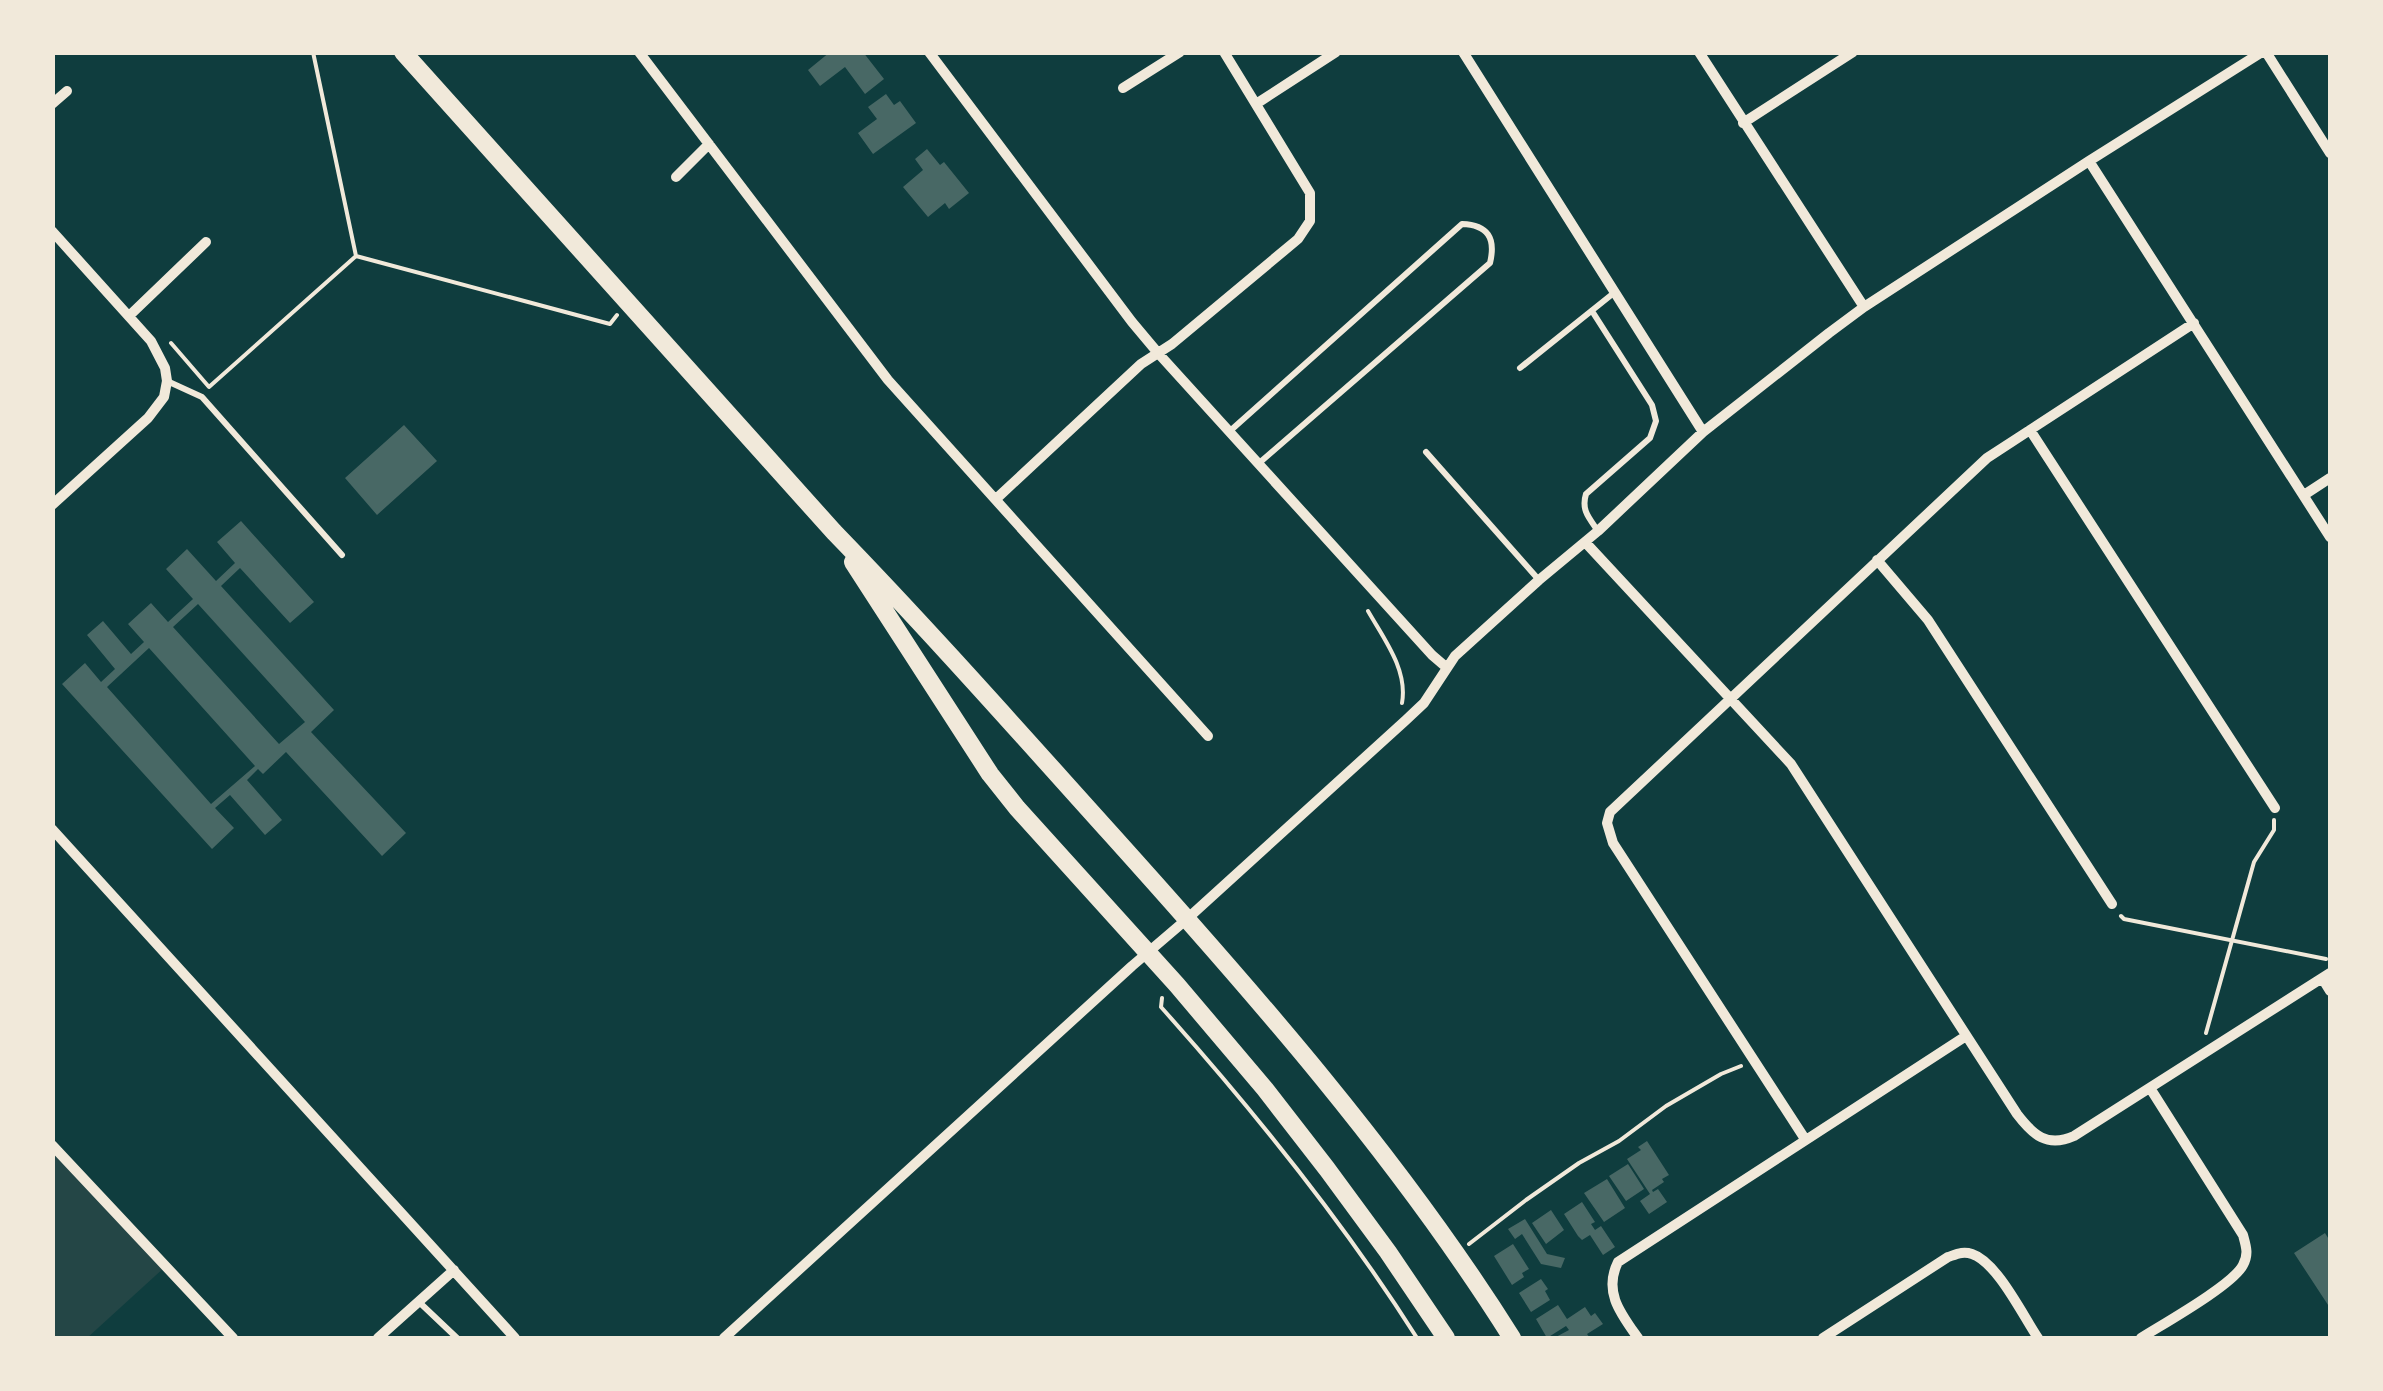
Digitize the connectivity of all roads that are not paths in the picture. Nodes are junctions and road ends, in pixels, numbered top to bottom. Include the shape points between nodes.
1 (402, 52) edge
2 (639, 52) edge
3 (929, 52) edge
4 (1180, 52) edge
5 (1224, 52) edge
6 (1336, 52) edge
7 (1463, 52) edge
8 (1698, 52) edge
9 (1852, 52) edge
10 (2264, 52) edge
11 (1123, 88) dead end
12 (67, 92) dead end
13 (52, 104) edge
14 (1256, 104) junction
15 (1743, 122) junction
16 (710, 144) junction
17 (2330, 153) edge
18 (2089, 161) junction
19 (676, 177) dead end
20 (52, 231) edge
21 (206, 242) dead end
22 (1615, 292) junction
23 (1864, 306) junction
24 (1592, 311) junction
25 (129, 316) junction
26 (2194, 323) junction
27 (1158, 353) junction
28 (1520, 368) dead end
29 (167, 381) junction
30 (2030, 430) junction
31 (1228, 432) junction
32 (1703, 432) junction
33 (1426, 452) dead end
34 (1258, 464) junction
35 (2330, 478) edge
36 (2304, 495) junction
37 (996, 499) junction
38 (52, 505) edge
39 (1598, 531) junction
40 (834, 532) junction
41 (2330, 537) edge
42 (1585, 542) junction
43 (342, 555) dead end
44 (1877, 560) junction
45 (1539, 580) junction
46 (1446, 668) junction
47 (1730, 698) junction
48 (1208, 736) dead end
49 (2274, 808) dead end
50 (52, 829) edge
51 (2112, 904) dead end
52 (1187, 919) junction
53 (1148, 952) junction
54 (2326, 975) edge
55 (2330, 991) edge
56 (1966, 1036) junction
57 (2150, 1088) junction
58 (1805, 1139) junction
59 (52, 1145) edge
60 (454, 1270) junction
61 (419, 1302) junction
62 (233, 1338) edge
63 (378, 1338) edge
64 (457, 1338) edge
65 (516, 1338) edge
66 (724, 1338) edge
67 (1446, 1338) edge
68 (1512, 1338) edge
69 (1638, 1338) edge
70 (1823, 1338) edge
71 (2038, 1338) edge
72 (2141, 1338) edge

1 - 40 main road
2 - 16 street
3 - 27 street
4 - 11 street
5 - 14 street
6 - 14 street
7 - 22 street
8 - 15 street
9 - 15 street
10 - 17 street
10 - 18 street
12 - 13 street
14 - 27 street via 1310,193 1310,221 1298,240
15 - 23 street
16 - 19 street
16 - 37 street via 888,380
18 - 23 street
18 - 26 street
20 - 25 street
21 - 25 street
22 - 24 lane
22 - 32 street
23 - 32 street
24 - 28 lane
24 - 39 lane via 1656,421 1650,438 1586,494 1585,513
25 - 29 street via 159,354
26 - 30 street
26 - 36 street
27 - 31 street
27 - 37 street
29 - 38 street via 148,418
29 - 43 lane via 202,397
30 - 44 street via 1987,458
30 - 49 street
31 - 34 street
31 - 34 lane via 1462,224 1488,233 1490,263
32 - 39 street
33 - 45 lane
34 - 46 street
35 - 36 street
36 - 41 street
37 - 48 street
39 - 42 street
40 - 52 main road
40 - 53 main road via 990,774
42 - 45 street
42 - 47 street
44 - 47 street
44 - 51 street via 1928,620
45 - 46 street
46 - 52 street via 1424,703
47 - 56 street via 1791,764
47 - 58 street via 1615,805 1606,823
50 - 60 street
52 - 53 street
52 - 68 main road via 1401,1178
53 - 66 street
53 - 67 main road via 1328,1169
54 - 55 street
54 - 57 street
56 - 57 street via 2041,1139 2074,1136
56 - 58 street
57 - 72 street via 2248,1251 2231,1280
58 - 69 street via 1618,1262 1612,1292
59 - 62 street
60 - 61 street
60 - 65 street
61 - 63 street
61 - 64 lane
70 - 71 street via 1964,1252 1992,1267

